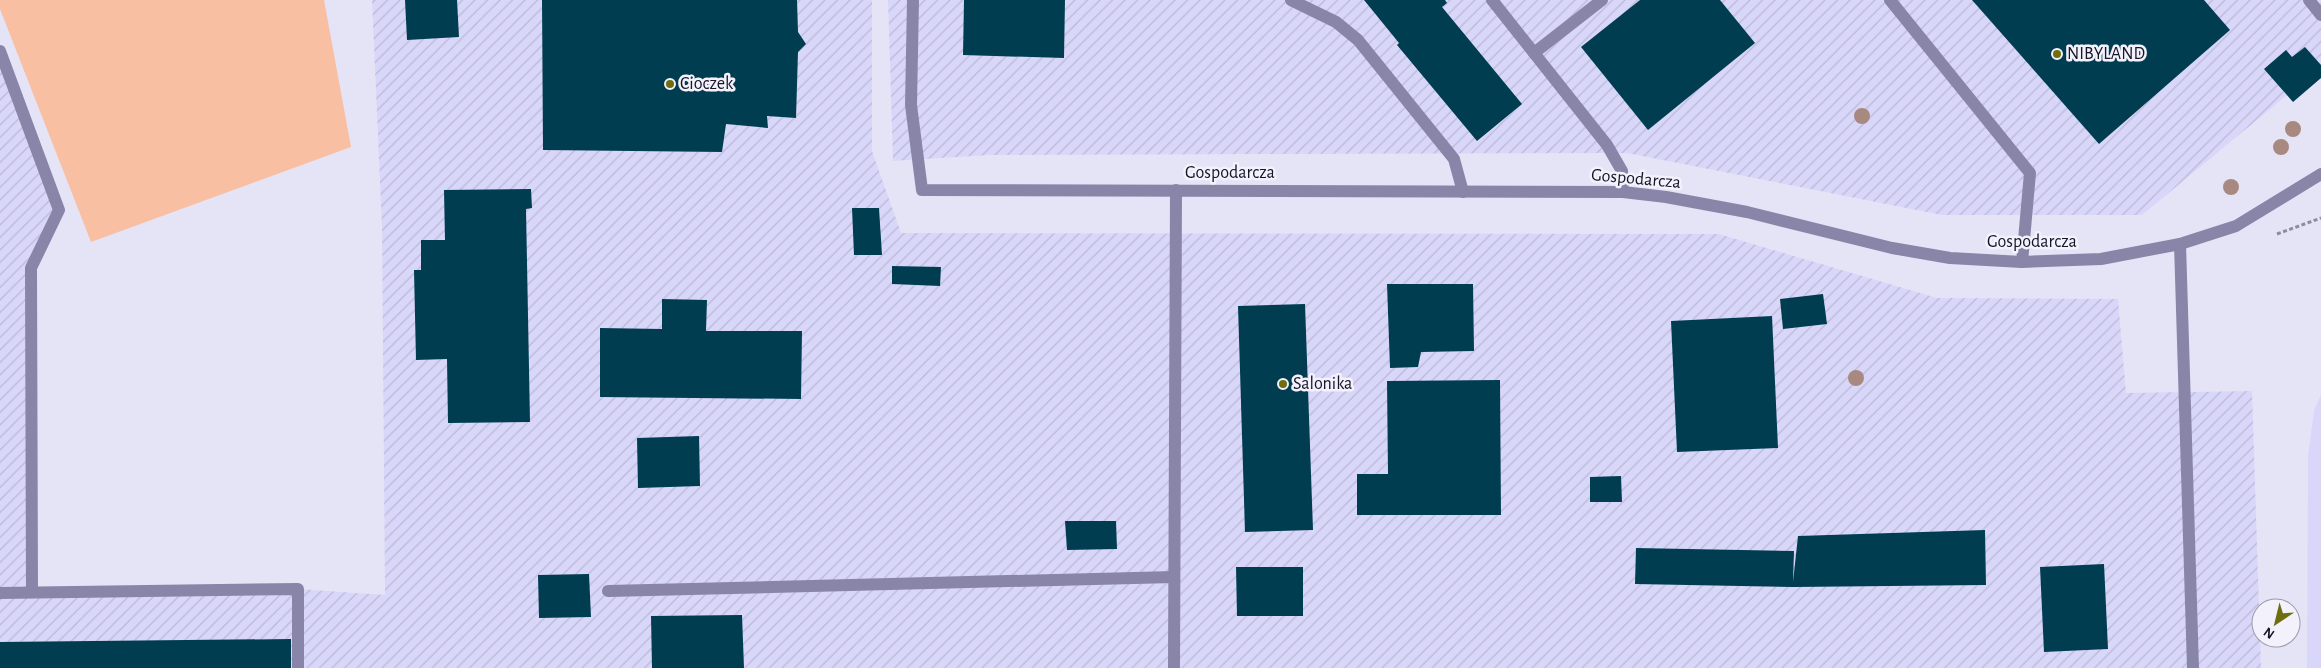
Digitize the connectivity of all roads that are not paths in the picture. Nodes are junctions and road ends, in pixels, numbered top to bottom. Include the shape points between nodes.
1 (913, 0) edge
2 (1291, 0) edge
3 (1492, 0) edge
4 (1602, 0) edge
5 (1890, 0) edge
6 (2309, 0) edge
7 (2321, 15) edge
8 (0, 51) edge
9 (1534, 53) junction
10 (2321, 174) edge
11 (1176, 190) junction
12 (1463, 192) junction
13 (1623, 192) junction
14 (2180, 244) junction
15 (2022, 262) junction
16 (1174, 577) junction
17 (608, 591) dead end
18 (32, 592) junction
19 (0, 593) edge
20 (298, 668) edge
21 (1174, 668) edge
22 (2193, 668) edge

1 - 11 street, Gospodarcza via 911,105 922,190
2 - 12 street via 1336,22 1358,40 1454,159
3 - 9 street
4 - 9 street
5 - 15 street via 2030,173
6 - 7 street
8 - 18 street via 59,210 31,268
9 - 13 street via 1607,145 1622,170
10 - 14 street, Gospodarcza via 2236,226
11 - 12 street, Gospodarcza
11 - 16 street
12 - 13 street, Gospodarcza
13 - 15 street, Gospodarcza via 1747,212 1940,257
14 - 15 street, Gospodarcza via 2101,259
14 - 22 street
16 - 17 street
16 - 21 street
18 - 19 street
18 - 20 street via 298,589

